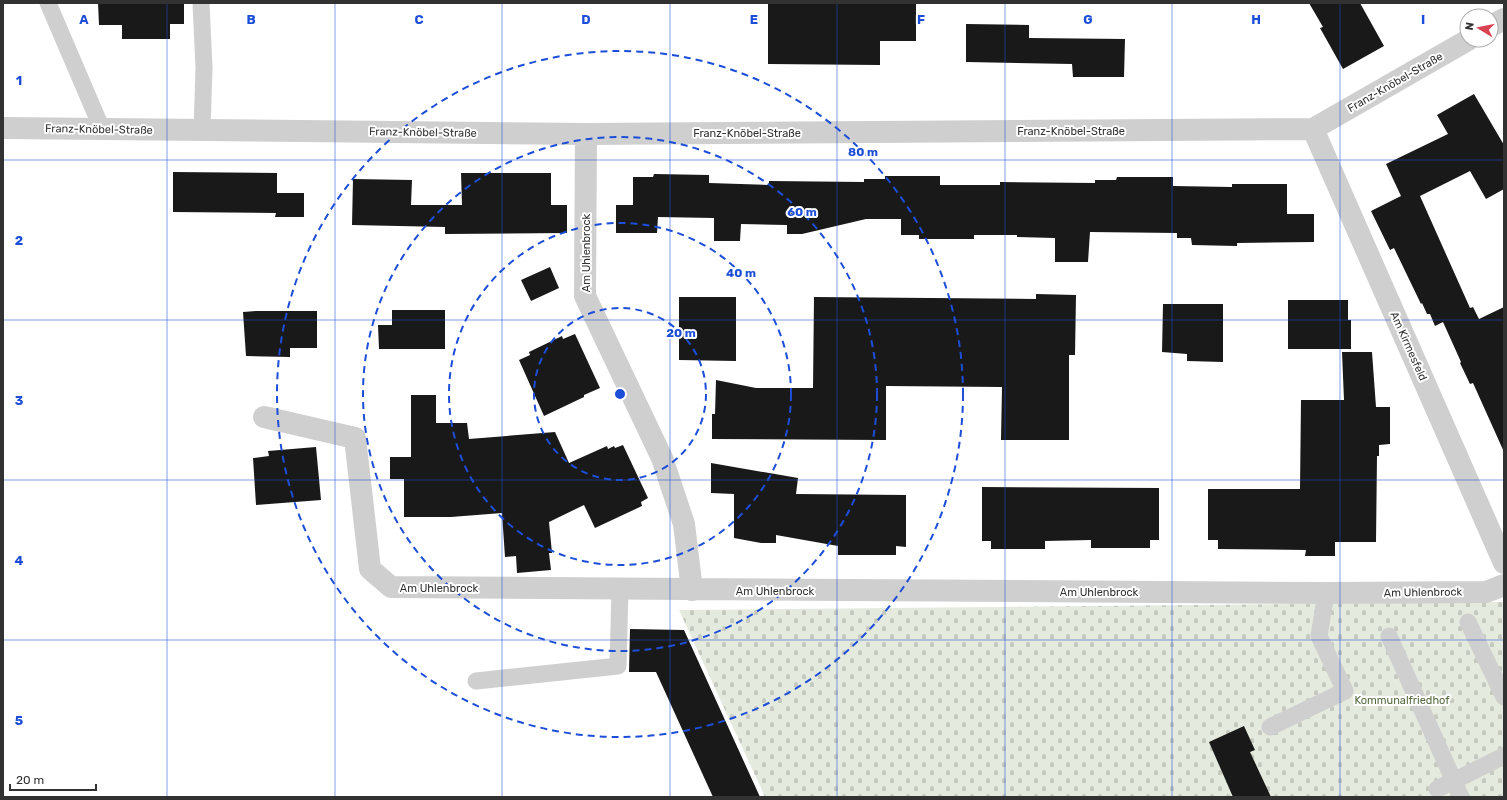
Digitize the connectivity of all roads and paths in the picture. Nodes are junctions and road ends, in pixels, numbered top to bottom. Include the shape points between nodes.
1 (48, 3) edge
2 (201, 3) edge
3 (1459, 45) edge
4 (3, 128) edge
5 (102, 129) junction
6 (1313, 129) junction
7 (202, 130) junction
8 (586, 134) junction
9 (264, 417) dead end
10 (1497, 526) edge
11 (1504, 563) edge
12 (1504, 585) edge
13 (620, 589) junction
14 (692, 590) junction
15 (1326, 593) junction
16 (1468, 622) dead end
17 (1389, 636) dead end
18 (476, 681) dead end
19 (1504, 697) edge
20 (1270, 727) dead end
21 (1504, 756) edge
22 (1453, 780) junction
23 (1437, 789) dead end
24 (1461, 797) edge

1 - 5 lane
2 - 7 lane via 204,68
3 - 6 street, Franz-Knöbel-Straße
4 - 5 street, Franz-Knöbel-Straße
5 - 7 street, Franz-Knöbel-Straße
6 - 8 street, Franz-Knöbel-Straße
6 - 10 street, Am Kirmesfeld
7 - 8 street, Franz-Knöbel-Straße
8 - 14 street, Am Uhlenbrock via 586,296 662,458 684,524
9 - 13 street, Am Uhlenbrock via 355,438 370,569 391,588
10 - 11 street, Am Kirmesfeld
12 - 15 street, Am Uhlenbrock via 1486,592
13 - 14 street, Am Uhlenbrock
13 - 18 lane via 618,666
14 - 15 street, Am Uhlenbrock
15 - 20 lane via 1319,636 1344,691
16 - 19 lane
17 - 22 lane
21 - 22 lane
22 - 23 lane
22 - 24 lane

